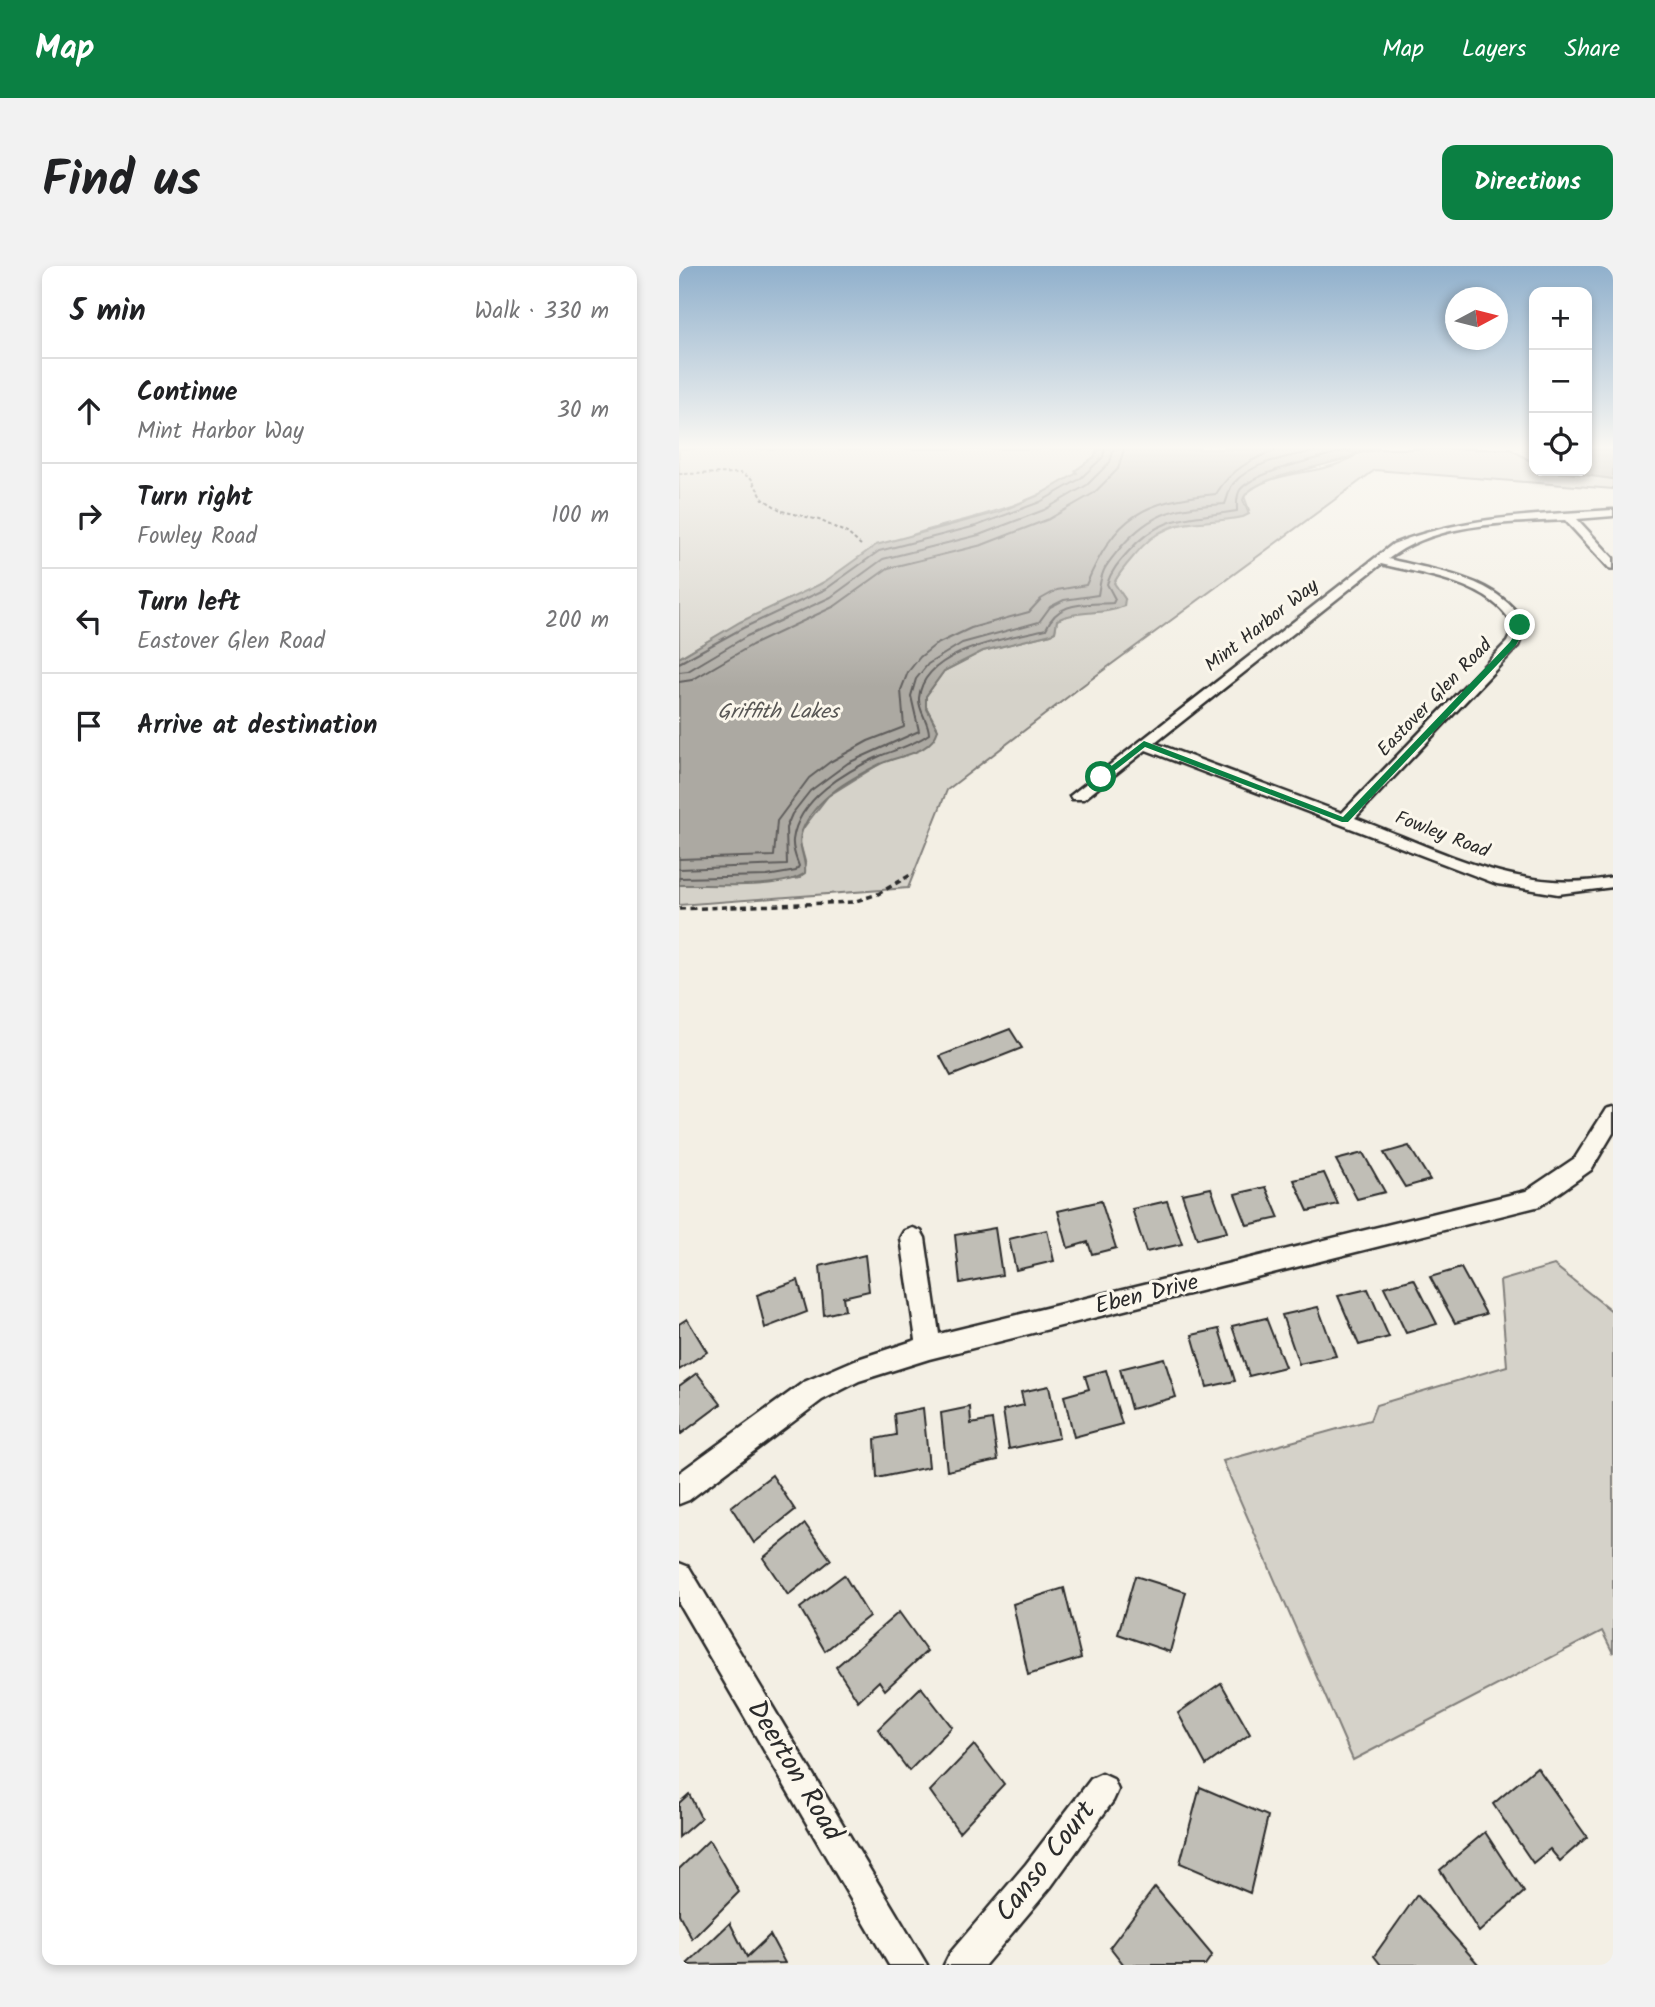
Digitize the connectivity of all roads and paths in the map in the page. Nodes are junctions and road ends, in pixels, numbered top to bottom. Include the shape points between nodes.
1 (836, 528) edge
2 (1465, 528) edge
3 (1579, 528) edge
4 (861, 545) dead end
5 (1377, 560) junction
6 (1613, 565) edge
7 (1144, 744) junction
8 (1078, 796) dead end
9 (1345, 820) junction
10 (912, 874) dead end
11 (1613, 882) edge
12 (679, 909) edge
13 (1613, 1115) edge
14 (913, 1238) dead end
15 (929, 1348) junction
16 (679, 1489) edge
17 (679, 1577) edge
18 (1103, 1790) dead end
19 (909, 1965) edge
20 (962, 1965) edge

1 - 4 path
2 - 5 street, Mint Harbor Way via 1404,543
3 - 6 street
5 - 7 street, Mint Harbor Way
5 - 9 street, Eastover Glen Road via 1484,591 1513,610 1520,627 1513,643
7 - 8 street, Mint Harbor Way
7 - 9 street, Fowley Road
9 - 11 street, Fowley Road via 1518,884 1563,889
10 - 12 path via 879,894 853,902
13 - 15 street, Eben Drive via 1583,1164 1532,1199
14 - 15 street
15 - 16 street, Eben Drive via 836,1378
17 - 19 street, Deerton Road
18 - 20 street, Canso Court

